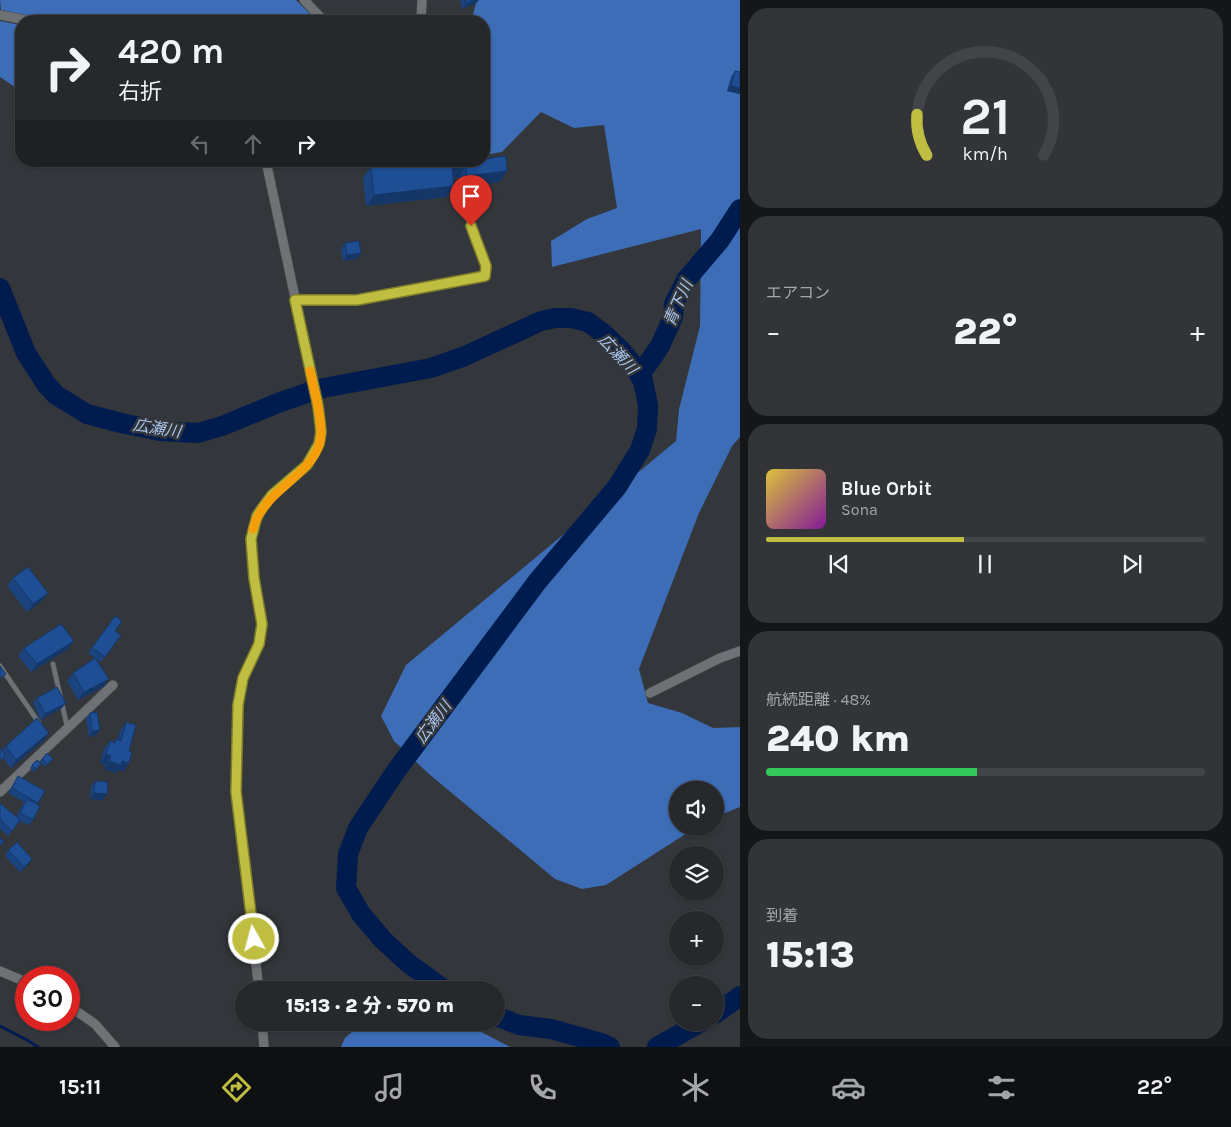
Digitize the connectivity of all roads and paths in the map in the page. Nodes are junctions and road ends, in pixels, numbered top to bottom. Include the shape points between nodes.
1 (304, 0) edge
2 (422, 0) edge
3 (0, 15) edge
4 (318, 15) edge
5 (421, 15) edge
6 (15, 18) edge
7 (267, 167) edge
8 (463, 203) dead end
9 (295, 300) junction
10 (740, 651) edge
11 (53, 664) edge
12 (0, 666) edge
13 (113, 685) dead end
14 (650, 693) dead end
15 (43, 728) edge
16 (68, 728) junction
17 (0, 792) edge
18 (0, 971) edge
19 (15, 977) edge
20 (258, 981) edge
21 (80, 1013) edge
22 (263, 1031) edge
23 (115, 1047) edge
24 (264, 1047) edge

1 - 4 street
2 - 5 street
3 - 6 street
7 - 9 street
8 - 9 lane via 486,266 485,276 357,300
9 - 20 street via 321,432 319,444 307,465 272,495 257,516 251,539 262,624 259,644 243,678 238,705 236,792
10 - 14 street
11 - 16 lane
12 - 15 lane
13 - 16 street
16 - 17 street via 50,738
18 - 19 street
21 - 23 street via 96,1024
22 - 24 street

